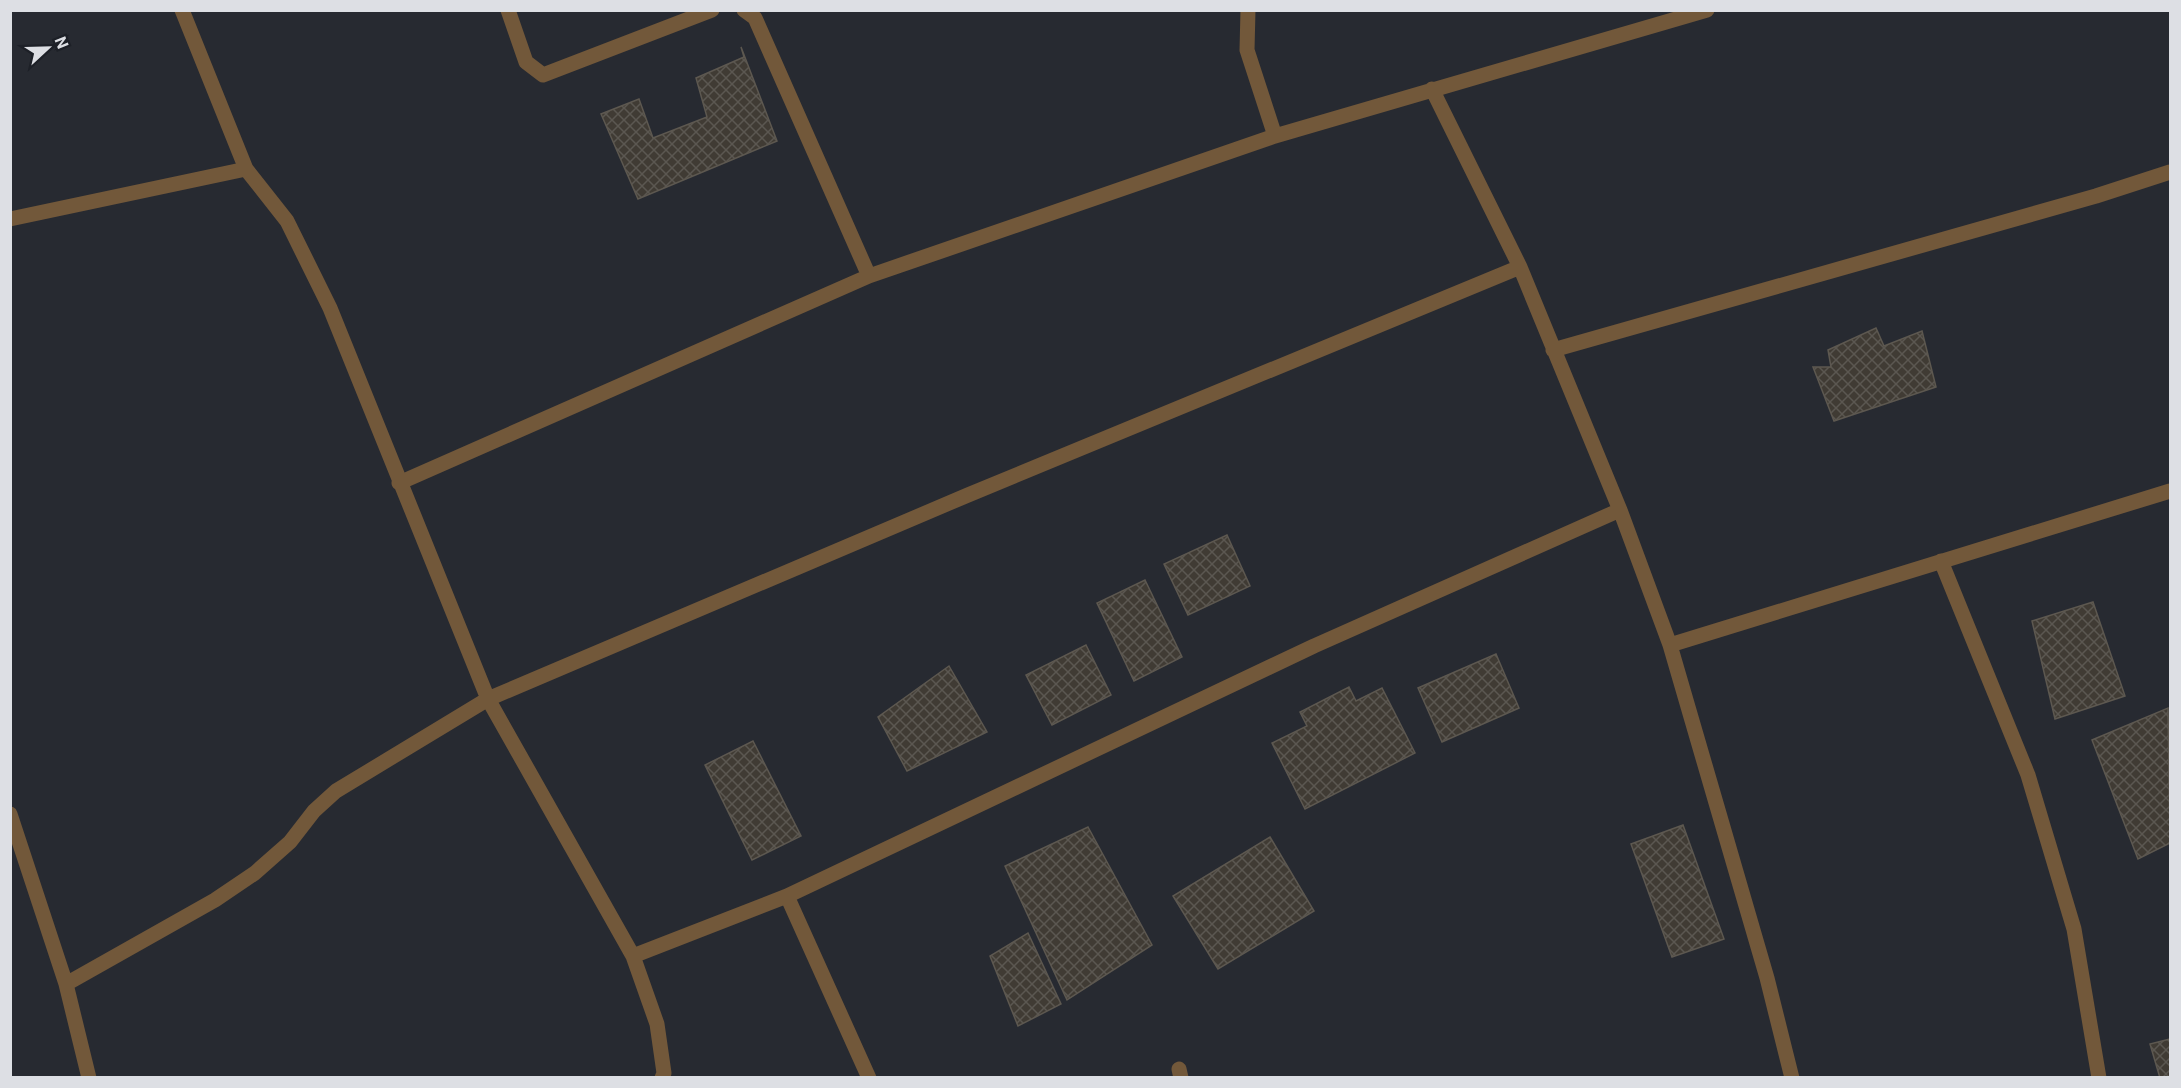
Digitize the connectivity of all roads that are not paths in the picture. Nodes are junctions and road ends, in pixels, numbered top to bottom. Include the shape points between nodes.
1 (182, 10) edge
2 (508, 10) edge
3 (712, 10) edge
4 (744, 10) edge
5 (1248, 10) edge
6 (1707, 10) edge
7 (1432, 89) junction
8 (1275, 136) junction
9 (246, 169) junction
10 (2170, 172) edge
11 (10, 219) edge
12 (1520, 267) junction
13 (869, 276) junction
14 (1553, 350) junction
15 (399, 483) junction
16 (2170, 491) edge
17 (1620, 510) junction
18 (1941, 561) junction
19 (1670, 645) junction
20 (488, 699) junction
21 (10, 814) edge
22 (787, 896) junction
23 (633, 956) junction
24 (66, 984) junction
25 (89, 1077) edge
26 (662, 1077) edge
27 (869, 1077) edge
28 (1792, 1077) edge
29 (2099, 1077) edge

1 - 9 street
2 - 3 street via 526,62 543,75
4 - 13 street via 754,18
5 - 8 street via 1247,50
6 - 7 street
7 - 8 street
7 - 12 street
8 - 13 street
9 - 11 street
9 - 15 street via 287,221 326,299
10 - 14 street
12 - 14 street
12 - 20 street
13 - 15 street
14 - 17 street
15 - 20 street
16 - 18 street
17 - 19 street
17 - 22 street via 1314,646
18 - 19 street
18 - 29 street via 2028,775 2074,929
19 - 28 street
20 - 23 street
20 - 24 street via 336,790 290,842 255,873 215,900
21 - 24 street
22 - 23 street
22 - 27 street
23 - 26 street via 657,1024
24 - 25 street

